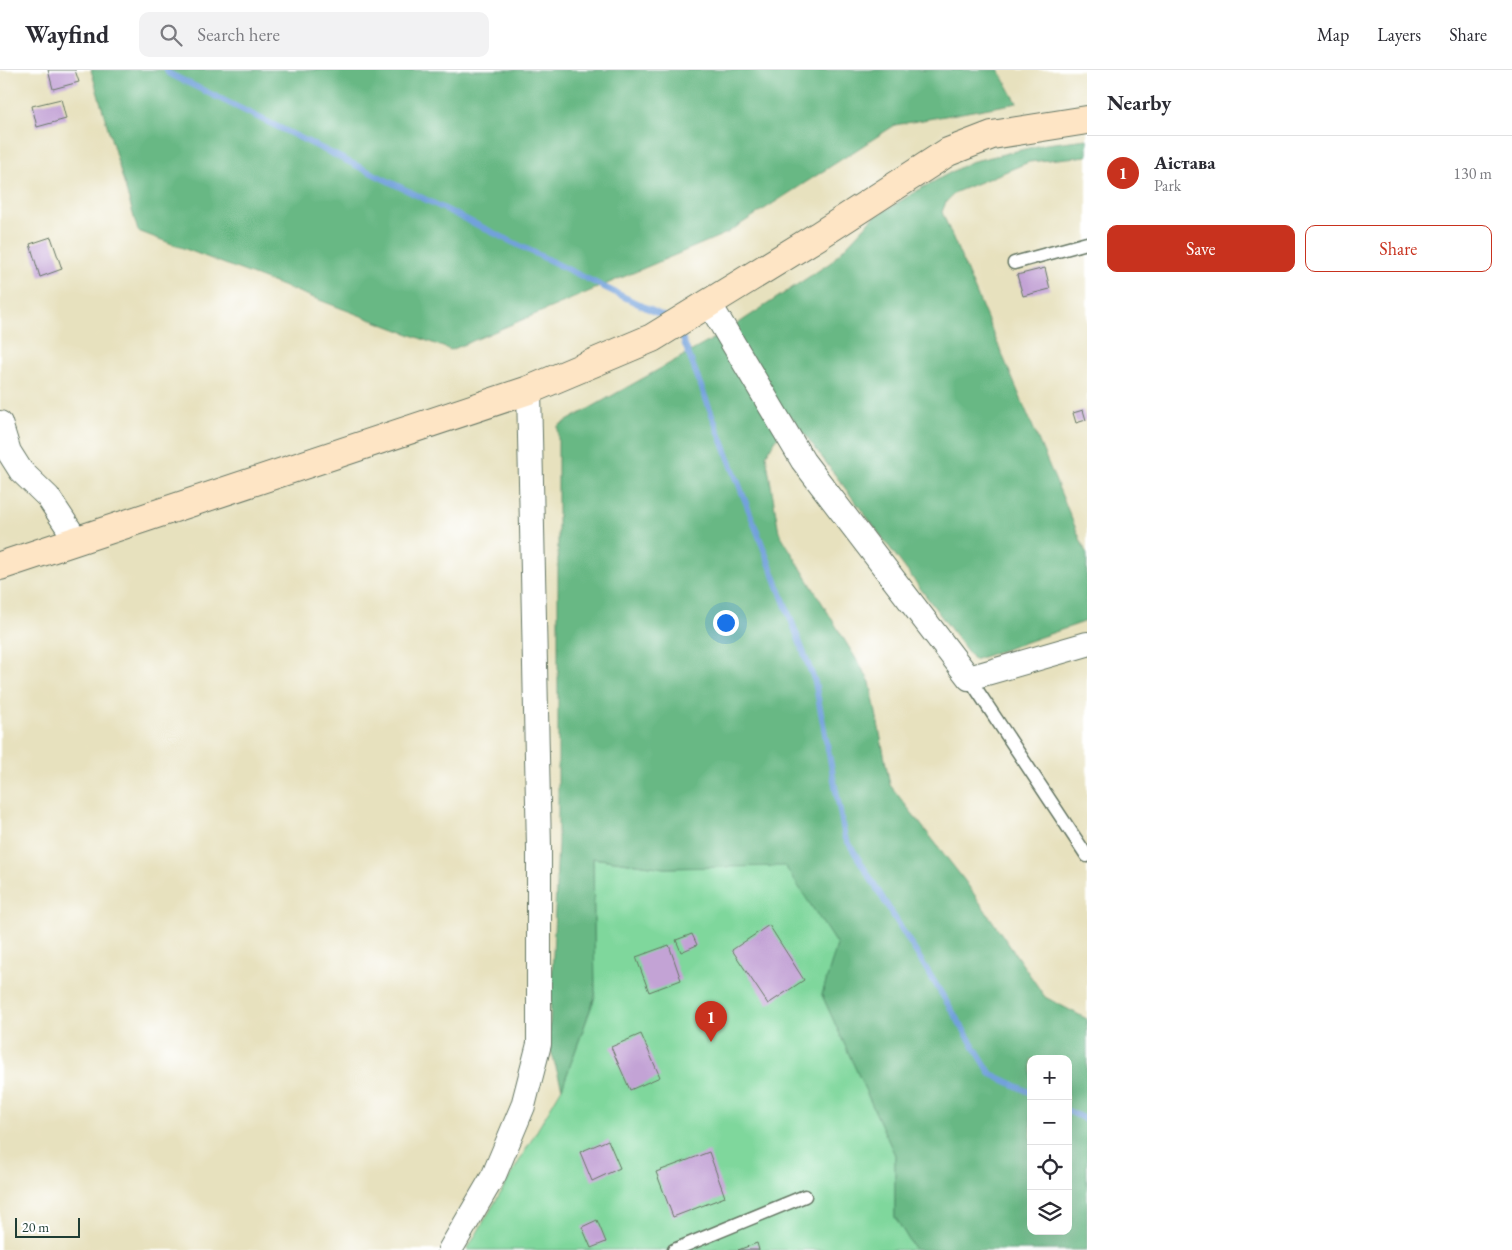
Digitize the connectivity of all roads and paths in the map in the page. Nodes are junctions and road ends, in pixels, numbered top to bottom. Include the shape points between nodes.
1 (1087, 120) edge
2 (1087, 243) edge
3 (1014, 263) dead end
4 (710, 303) junction
5 (529, 390) junction
6 (0, 424) edge
7 (78, 541) junction
8 (0, 566) edge
9 (1087, 644) edge
10 (969, 678) junction
11 (1087, 856) edge
12 (805, 1196) dead end
13 (450, 1250) edge
14 (674, 1250) edge

1 - 4 street via 992,135 948,152
2 - 3 lane
4 - 5 street via 652,338
4 - 10 street via 803,461
5 - 7 street
5 - 13 street via 539,838 539,1044 523,1106 494,1175
6 - 7 street via 9,452 20,471 48,498
7 - 8 street
9 - 10 street
10 - 11 lane
12 - 14 lane

